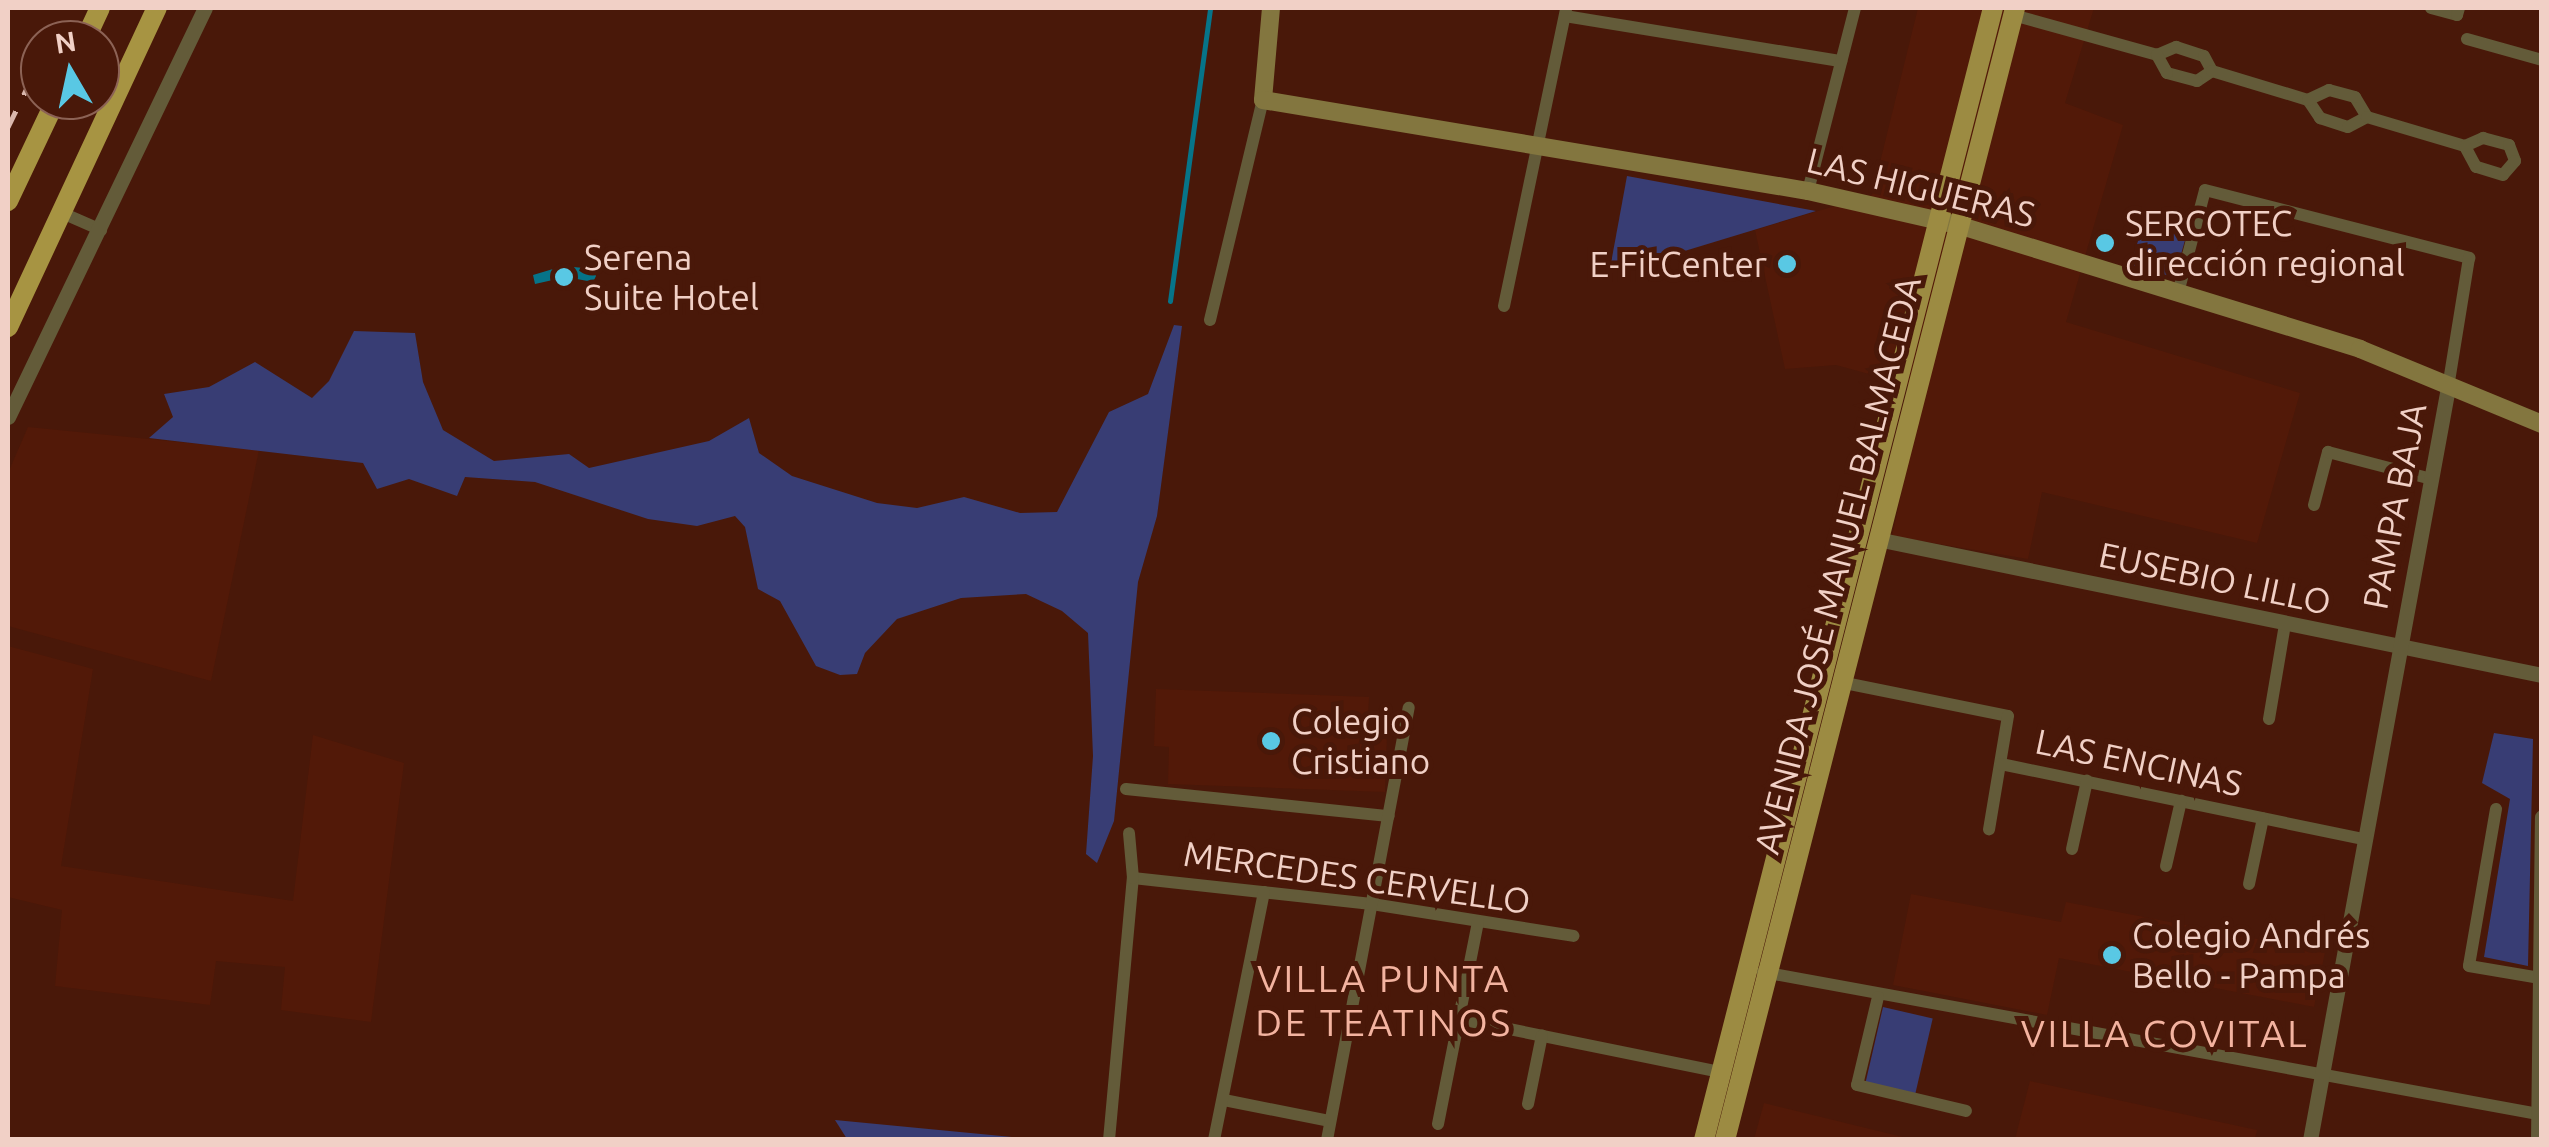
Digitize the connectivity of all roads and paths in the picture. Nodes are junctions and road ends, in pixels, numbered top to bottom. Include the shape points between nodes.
1 (158, 8) edge
2 (206, 8) edge
3 (1272, 8) edge
4 (1855, 8) edge
5 (2431, 8) edge
6 (2007, 10) edge
7 (2458, 11) edge
8 (1565, 12) edge
9 (2467, 39) dead end
10 (2157, 55) junction
11 (2542, 60) edge
12 (1841, 61) junction
13 (2212, 71) junction
14 (1263, 100) junction
15 (2308, 100) junction
16 (2367, 116) junction
17 (46, 120) edge
18 (1539, 144) junction
19 (2465, 146) dead end
20 (1808, 191) junction
21 (8, 201) edge
22 (60, 212) junction
23 (1948, 223) junction
24 (100, 230) junction
25 (2178, 294) junction
26 (1504, 306) dead end
27 (1210, 320) dead end
28 (8, 327) edge
29 (2448, 387) junction
30 (8, 417) edge
31 (1884, 424) junction
32 (2542, 424) edge
33 (2428, 478) junction
34 (2314, 505) dead end
35 (1877, 538) junction
36 (2285, 624) junction
37 (2397, 646) junction
38 (2542, 675) edge
39 (1840, 682) junction
40 (1409, 708) dead end
41 (2269, 719) dead end
42 (2002, 764) junction
43 (2087, 782) junction
44 (1126, 789) dead end
45 (2181, 801) junction
46 (2496, 810) dead end
47 (1389, 816) junction
48 (2542, 817) edge
49 (2263, 818) junction
50 (1989, 830) dead end
51 (1130, 834) dead end
52 (2362, 839) junction
53 (2072, 849) dead end
54 (2166, 866) dead end
55 (1133, 878) junction
56 (2249, 884) dead end
57 (1264, 892) junction
58 (1372, 904) junction
59 (1478, 922) junction
60 (2541, 932) edge
61 (1574, 936) dead end
62 (1757, 971) junction
63 (2540, 989) edge
64 (1878, 997) junction
65 (1460, 1019) junction
66 (1542, 1035) junction
67 (1721, 1072) junction
68 (2321, 1074) junction
69 (1224, 1100) junction
70 (1528, 1104) dead end
71 (1966, 1111) dead end
72 (2538, 1114) junction
73 (1329, 1121) junction
74 (1438, 1124) dead end
75 (1109, 1140) edge
76 (1214, 1140) edge
77 (1327, 1140) edge
78 (1704, 1140) edge
79 (1725, 1140) edge
80 (2310, 1140) edge
81 (2538, 1140) edge

1 - 22 highway
2 - 24 street
3 - 14 main road
4 - 12 street
5 - 7 street
6 - 10 street
6 - 23 main road, AVENIDA JOSÉ MANUEL BALMACEDA
8 - 12 street
8 - 18 street
9 - 11 street
10 - 13 street via 2176,47 2204,56
10 - 13 street via 2167,73 2197,81
12 - 20 street
13 - 15 street
14 - 18 main road, LAS HIGUERAS
14 - 27 street
15 - 16 street via 2320,118 2348,126
15 - 16 street via 2329,90 2355,97
16 - 19 street
17 - 21 highway
18 - 20 main road, LAS HIGUERAS
18 - 26 street
20 - 23 main road, LAS HIGUERAS
22 - 24 street
22 - 28 highway
23 - 25 main road, LAS HIGUERAS
23 - 31 main road, AVENIDA JOSÉ MANUEL BALMACEDA
23 - 35 main road, AVENIDA JOSÉ MANUEL BALMACEDA
24 - 30 street
25 - 29 main road, LAS HIGUERAS via 2360,349
25 - 29 street, PAMPA BAJA via 2205,190 2469,258
29 - 32 main road, LAS HIGUERAS
29 - 33 street, PAMPA BAJA
31 - 35 main road via 1865,514
31 - 62 main road, AVENIDA JOSÉ MANUEL BALMACEDA
33 - 34 street via 2328,452
33 - 37 street, PAMPA BAJA
35 - 36 street, EUSEBIO LILLO
35 - 39 main road, AVENIDA JOSÉ MANUEL BALMACEDA
36 - 37 street, EUSEBIO LILLO
36 - 41 street
37 - 38 street, EUSEBIO LILLO
37 - 52 street, PAMPA BAJA
39 - 42 street, LAS ENCINAS via 2008,716
39 - 62 main road, AVENIDA JOSÉ MANUEL BALMACEDA
40 - 47 street
42 - 43 street, LAS ENCINAS
42 - 50 street
43 - 45 street, LAS ENCINAS
43 - 53 street
44 - 47 street
45 - 49 street, LAS ENCINAS
45 - 54 street
46 - 63 street via 2469,966
47 - 58 street
48 - 60 street
49 - 52 street, LAS ENCINAS
49 - 56 street
51 - 55 street
52 - 68 street, PAMPA BAJA
55 - 57 street, MERCEDES CERVELLO
55 - 75 street
57 - 58 street, MERCEDES CERVELLO
57 - 69 street
58 - 59 street, MERCEDES CERVELLO
58 - 73 street
59 - 61 street, MERCEDES CERVELLO
59 - 65 street
60 - 63 street
62 - 64 street
62 - 67 main road, AVENIDA JOSÉ MANUEL BALMACEDA
62 - 79 main road, AVENIDA JOSÉ MANUEL BALMACEDA
63 - 72 street
64 - 68 street
64 - 71 street via 1856,1086
65 - 66 street
65 - 74 street
66 - 67 street
66 - 70 street
67 - 78 main road, AVENIDA JOSÉ MANUEL BALMACEDA
68 - 72 street
68 - 80 street, PAMPA BAJA
69 - 73 street
69 - 76 street
72 - 81 street
73 - 77 street

